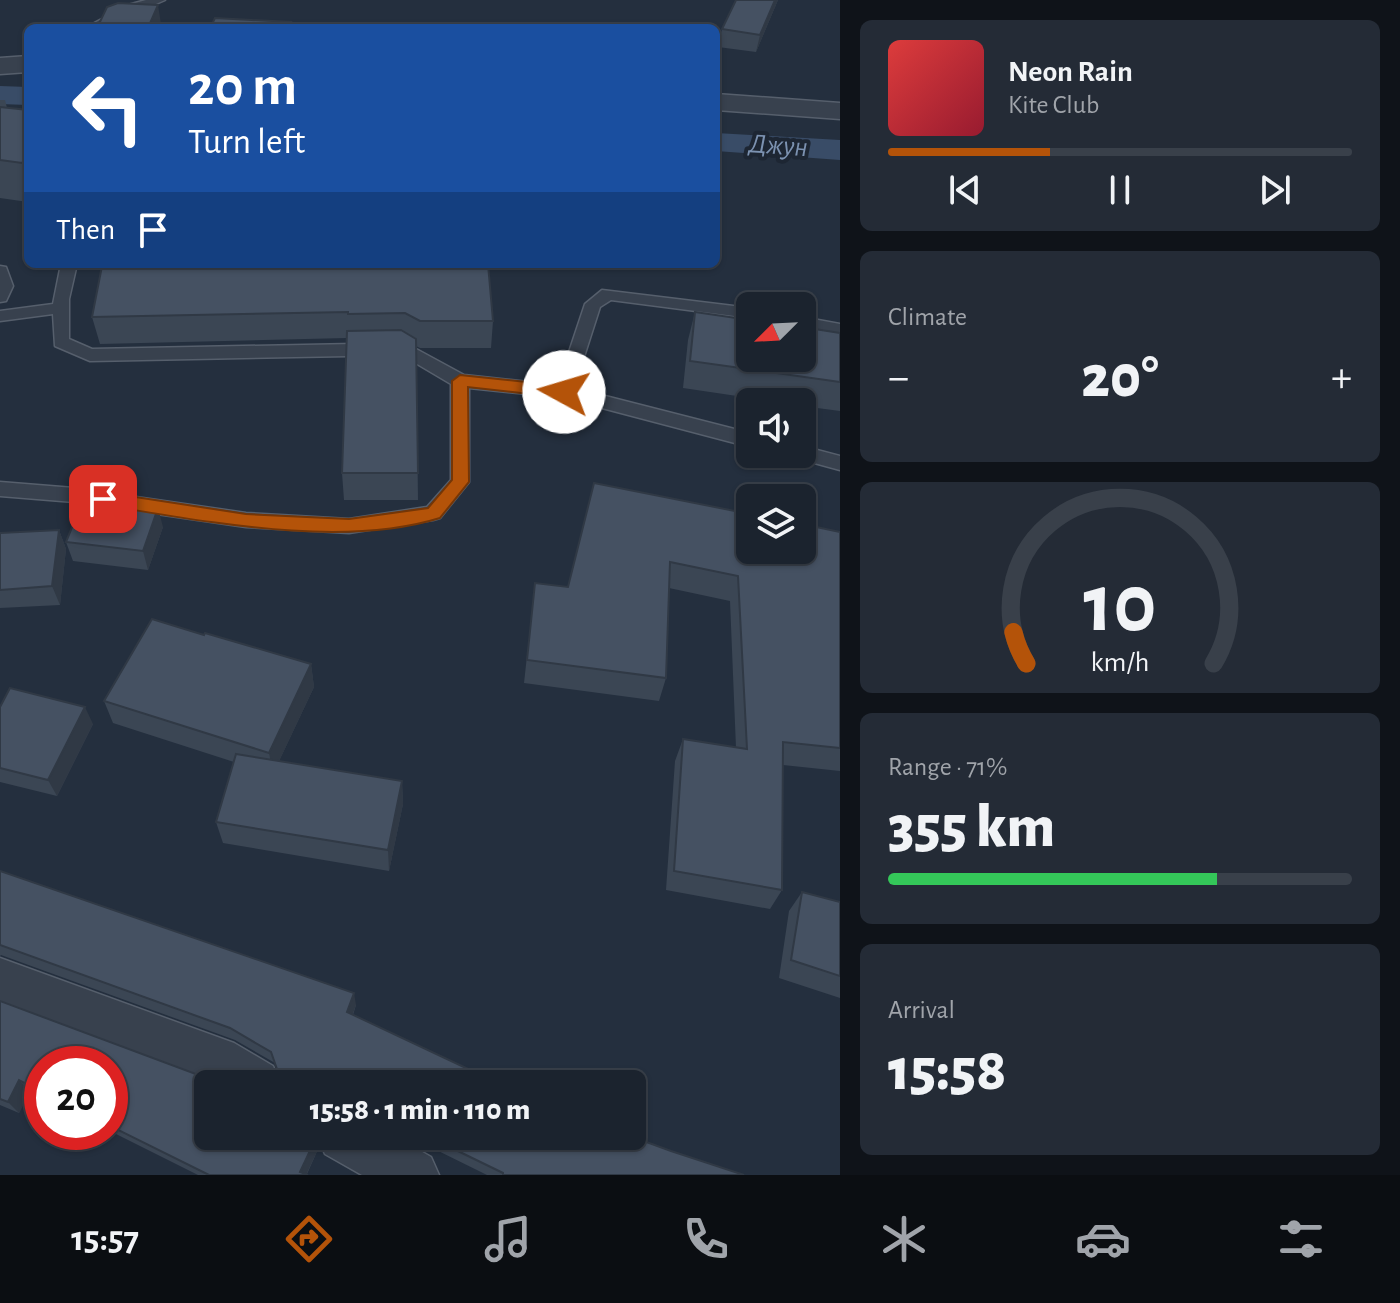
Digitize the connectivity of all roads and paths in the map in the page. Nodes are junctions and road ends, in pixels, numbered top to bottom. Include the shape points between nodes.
1 (159, 0) edge
2 (99, 24) edge
3 (720, 102) edge
4 (840, 111) edge
5 (68, 268) edge
6 (0, 271) edge
7 (0, 297) edge
8 (61, 308) junction
9 (736, 311) edge
10 (0, 316) edge
11 (816, 326) edge
12 (840, 330) edge
13 (460, 381) junction
14 (564, 392) junction
15 (736, 436) edge
16 (816, 457) edge
17 (840, 463) edge
18 (0, 489) edge
19 (0, 982) edge
20 (231, 1070) edge
21 (368, 1150) edge
22 (413, 1175) edge

1 - 2 lane
3 - 4 street
5 - 8 lane
6 - 7 lane via 5,286
8 - 10 lane
8 - 13 lane via 61,342 90,355 405,349
9 - 14 lane via 608,294 593,304
11 - 12 lane
13 - 14 lane
13 - 18 lane via 460,482 433,513 349,526 246,520
14 - 15 lane
16 - 17 lane
19 - 20 street
21 - 22 street

